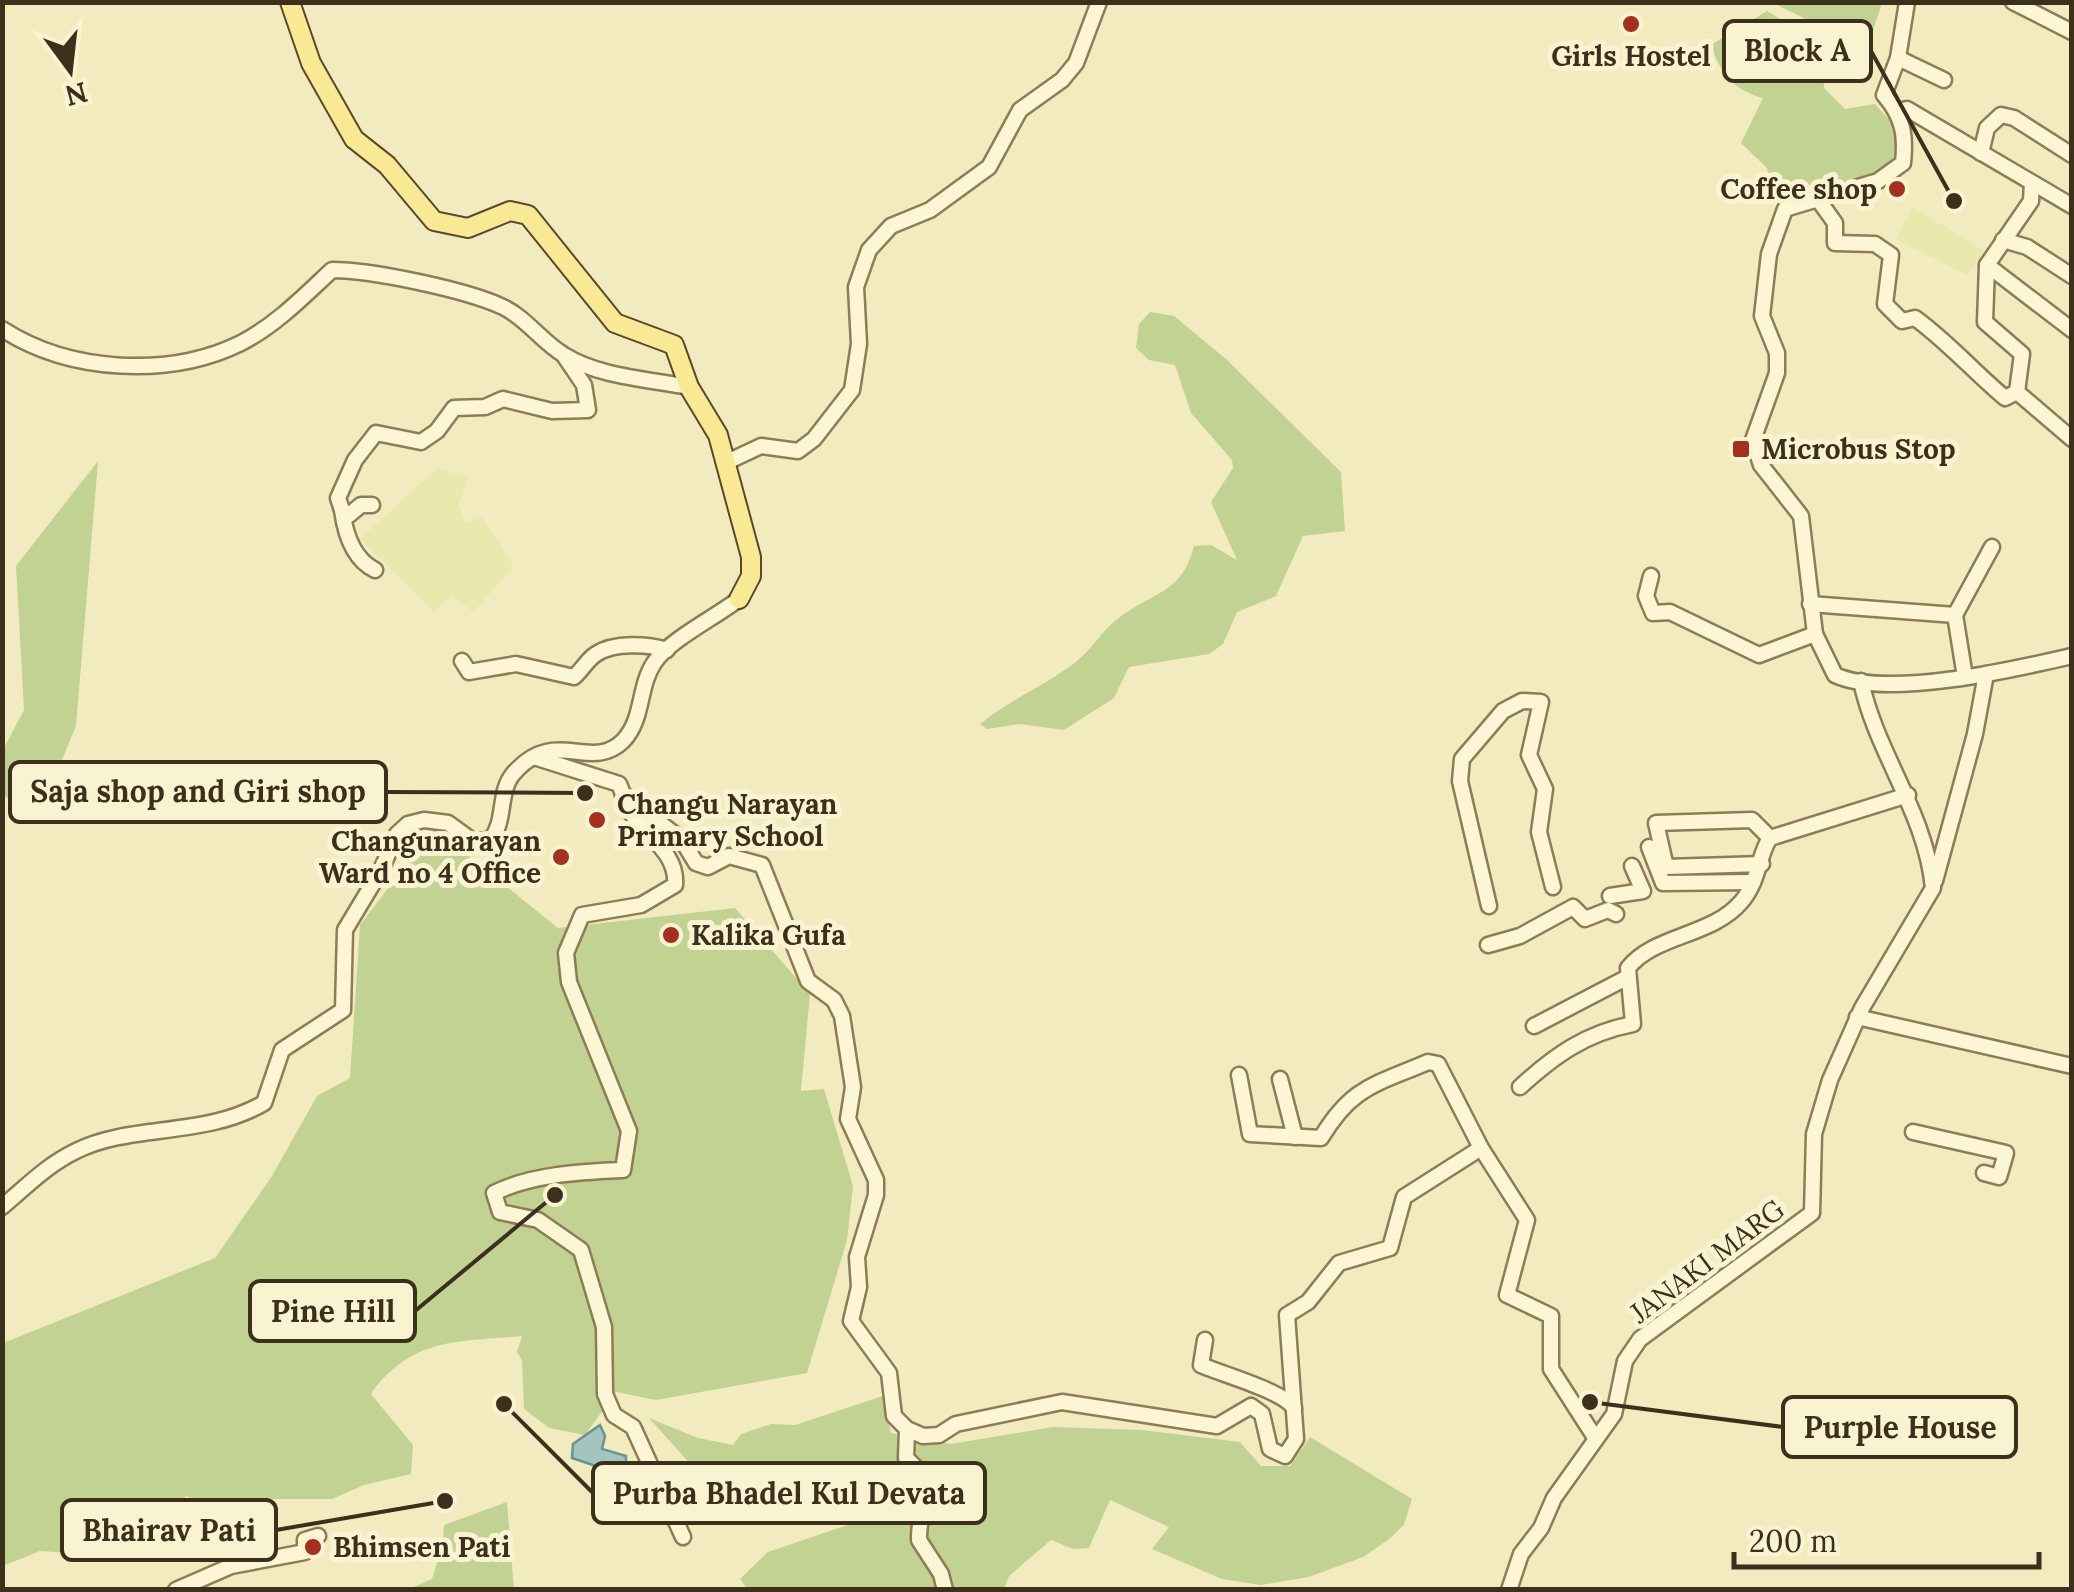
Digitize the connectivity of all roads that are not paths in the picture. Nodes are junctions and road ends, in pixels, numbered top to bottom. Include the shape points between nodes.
1 (290, 2) edge
2 (1099, 2) edge
3 (1907, 2) edge
4 (2013, 2) edge
5 (2072, 32) edge
6 (1898, 58) junction
7 (1944, 80) dead end
8 (1898, 111) junction
9 (1981, 153) junction
10 (2072, 155) edge
11 (2032, 182) junction
12 (1817, 198) junction
13 (2072, 206) edge
14 (2003, 240) junction
15 (1986, 266) junction
16 (2072, 276) edge
17 (2, 329) edge
18 (2072, 330) edge
19 (564, 355) junction
20 (689, 387) junction
21 (2016, 392) junction
22 (2072, 438) edge
23 (727, 462) junction
24 (372, 505) dead end
25 (342, 510) junction
26 (1992, 547) dead end
27 (375, 570) dead end
28 (1651, 576) dead end
29 (740, 599) joint
30 (1810, 604) junction
31 (1955, 615) junction
32 (1814, 634) junction
33 (667, 650) junction
34 (2072, 656) edge
35 (462, 662) dead end
36 (1986, 674) junction
37 (1965, 677) junction
38 (1861, 680) junction
39 (534, 757) junction
40 (623, 794) junction
41 (1908, 795) junction
42 (1770, 838) junction
43 (1649, 847) dead end
44 (1762, 864) junction
45 (1632, 866) dead end
46 (1753, 882) junction
47 (1553, 887) dead end
48 (1933, 888) junction
49 (1610, 896) dead end
50 (1490, 906) dead end
51 (1616, 914) dead end
52 (1488, 945) dead end
53 (1628, 977) junction
54 (1857, 1018) junction
55 (1534, 1026) dead end
56 (2072, 1066) edge
57 (1240, 1075) dead end
58 (1280, 1079) dead end
59 (1520, 1087) dead end
60 (1912, 1132) dead end
61 (1295, 1137) junction
62 (1481, 1148) junction
63 (1984, 1173) dead end
64 (2, 1208) edge
65 (1206, 1340) dead end
66 (1294, 1408) junction
67 (906, 1429) junction
68 (1594, 1436) junction
69 (318, 1536) dead end
70 (683, 1537) dead end
71 (176, 1590) edge
72 (945, 1590) edge
73 (1509, 1590) edge

1 - 20 main road via 311,62 354,139 387,164 434,222 468,228 510,211 528,215 615,323 674,345
2 - 23 street via 1076,63 1020,110 989,166 930,210 891,226 870,250 856,288 855,376 836,415 798,451 761,446
3 - 6 street
4 - 5 street
6 - 7 street
6 - 8 street via 1884,96
8 - 9 street via 1907,109
8 - 12 street via 1906,138 1903,164 1878,181
9 - 10 street via 1988,128 2001,115
9 - 11 street
11 - 13 street
11 - 14 street via 2032,201
12 - 21 street via 1836,223 1835,243 1875,244 1891,254 1885,304 1902,321 1915,318 2005,398
12 - 30 street via 1785,209 1770,254 1762,316 1777,373 1753,440 1761,465 1801,516
14 - 15 street
14 - 16 street
15 - 18 street
15 - 21 street via 1985,322 2022,354
17 - 19 street via 82,359 129,367 171,364 242,342 332,270 362,270 506,308
19 - 20 street via 595,369
19 - 25 street via 584,384 588,410 552,412 503,398 485,407 454,408 421,442 376,433 340,490
20 - 23 main road
21 - 22 street
23 - 29 main road via 752,567
24 - 25 street via 349,514
25 - 27 street via 354,549
26 - 31 street
28 - 32 street via 1646,596 1653,613 1670,612 1759,656
29 - 33 street
30 - 31 street
30 - 32 street
31 - 37 street
32 - 38 street via 1835,675
33 - 35 street via 608,648 574,677 516,664 469,672
33 - 39 street via 653,664 634,726 614,748 598,754 566,747
34 - 36 street
36 - 37 street
36 - 48 street, JANAKI MARG
37 - 38 street
38 - 41 street
39 - 40 street via 619,784
39 - 64 street via 512,775 491,839 474,842 448,823 424,820 397,834 345,930 342,1010 282,1050 264,1104 206,1126 142,1132 78,1150 33,1177
40 - 67 street via 682,840 696,863 708,867 729,856 762,864 808,980 834,1000 852,1058 848,1119 876,1180 857,1257 851,1321 882,1358 894,1416
40 - 70 street via 661,846 675,885 641,905 582,915 566,954 569,982 629,1132 623,1170 564,1174 494,1193 500,1212 538,1220 581,1250 604,1327 605,1394 614,1416 633,1427
41 - 42 street
41 - 48 street
42 - 44 street
42 - 44 street via 1752,820 1656,823 1666,867
43 - 46 street via 1663,883
44 - 46 street
45 - 49 street via 1643,891
46 - 53 street via 1741,902 1708,928 1641,955
47 - 50 street via 1539,832 1545,788 1529,755 1540,702 1531,700 1503,711 1462,759 1460,781
48 - 54 street, JANAKI MARG
51 - 52 street via 1608,910 1585,919 1573,907
53 - 55 street
53 - 59 street via 1633,1024 1572,1044
54 - 56 street
54 - 68 street, JANAKI MARG via 1817,1122 1812,1213 1640,1339 1625,1362 1614,1414
57 - 61 street via 1250,1134
58 - 61 street
60 - 63 street via 2006,1153 1999,1177
61 - 62 street via 1321,1138 1358,1093 1428,1062 1438,1064
62 - 66 street via 1404,1197 1390,1248 1339,1263 1308,1302 1288,1315
62 - 68 street via 1527,1220 1507,1295 1552,1316 1551,1368
65 - 66 street via 1201,1365 1280,1393
66 - 67 street via 1296,1439 1285,1456 1270,1449 1262,1414 1251,1406 1217,1426 1062,1402 956,1424 939,1435
67 - 72 street via 906,1458 929,1486 920,1540
68 - 73 street, JANAKI MARG via 1521,1554
69 - 71 street via 305,1540 306,1552 232,1566

